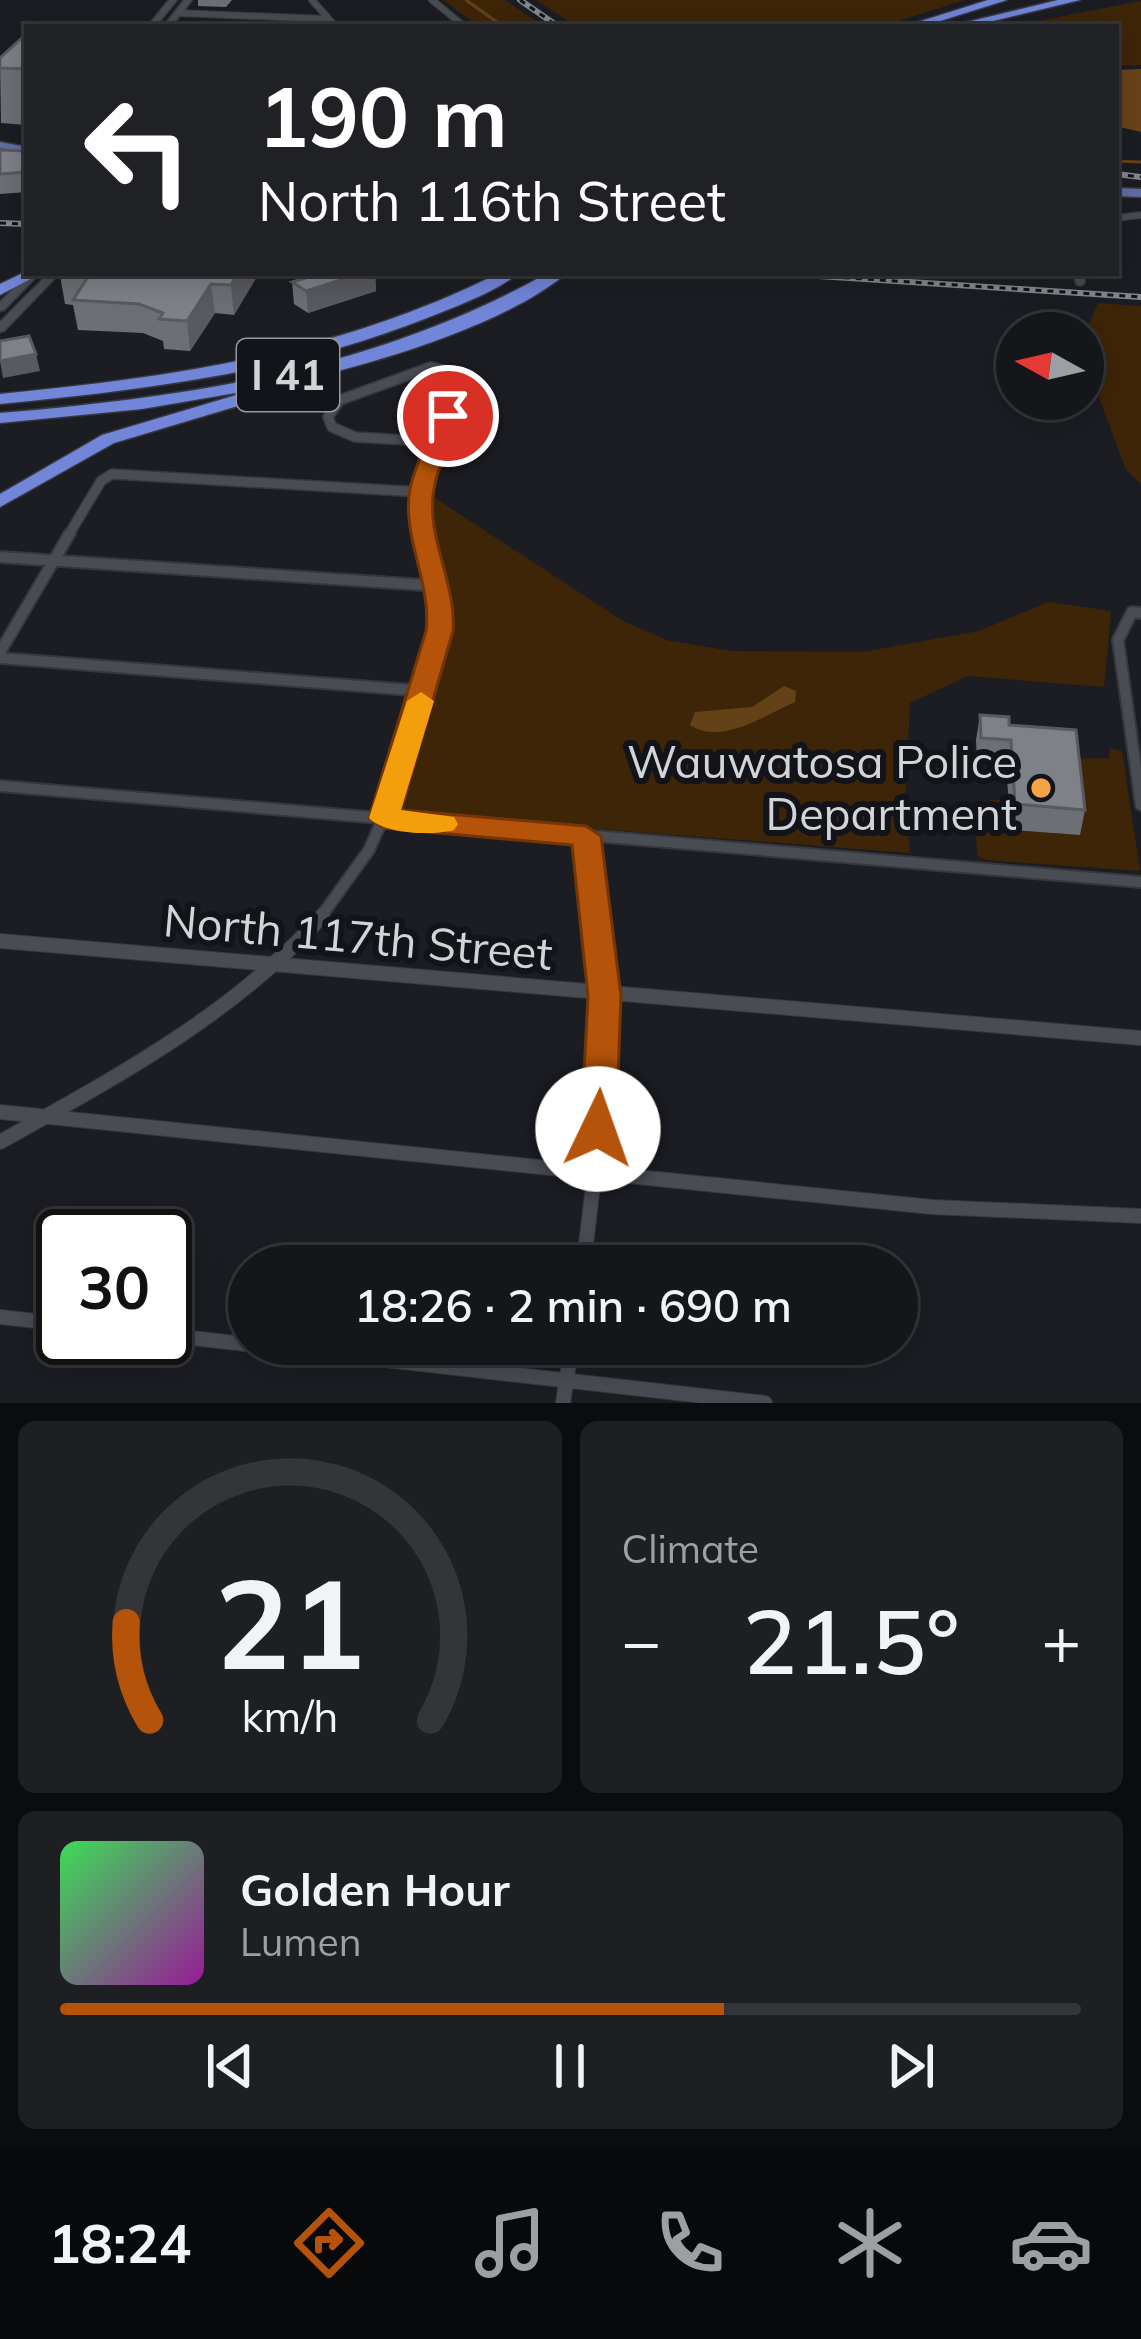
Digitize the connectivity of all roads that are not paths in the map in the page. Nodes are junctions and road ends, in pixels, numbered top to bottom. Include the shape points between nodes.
1 (175, 0) edge
2 (188, 0) edge
3 (312, 0) edge
4 (432, 0) edge
5 (1001, 0) edge
6 (1074, 0) edge
7 (970, 6) junction
8 (163, 12) junction
9 (178, 13) junction
10 (327, 19) junction
11 (153, 24) edge
12 (166, 24) edge
13 (167, 24) edge
14 (333, 24) edge
15 (461, 24) edge
16 (899, 24) edge
17 (917, 24) edge
18 (966, 24) edge
19 (32, 276) edge
20 (53, 276) edge
21 (505, 276) edge
22 (553, 276) edge
23 (1, 304) edge
24 (26, 306) junction
25 (0, 329) edge
26 (306, 372) junction
27 (0, 399) edge
28 (0, 418) edge
29 (440, 442) junction
30 (421, 492) junction
31 (0, 502) edge
32 (0, 557) edge
33 (53, 562) junction
34 (440, 586) junction
35 (1136, 612) edge
36 (0, 655) edge
37 (424, 691) junction
38 (0, 786) edge
39 (1141, 805) edge
40 (384, 818) junction
41 (586, 836) junction
42 (1141, 882) edge
43 (0, 940) edge
44 (276, 966) junction
45 (604, 996) junction
46 (1141, 1038) edge
47 (0, 1112) edge
48 (46, 1116) junction
49 (0, 1142) edge
50 (596, 1173) junction
51 (1141, 1216) edge
52 (586, 1245) edge
53 (0, 1317) edge
54 (36, 1321) edge
55 (192, 1338) edge
56 (569, 1365) edge
57 (567, 1379) junction
58 (563, 1403) edge
59 (765, 1403) edge

1 - 8 main road
1 - 9 main road
2 - 9 main road
3 - 10 street
4 - 15 street
5 - 7 highway
6 - 18 highway
7 - 16 highway
7 - 17 highway
8 - 11 main road
8 - 12 main road via 170,15
9 - 10 street
9 - 13 main road
10 - 14 street
19 - 23 highway
20 - 24 main road
21 - 27 highway, I 41 via 424,314 286,356 173,380
22 - 26 highway, I 41 via 423,338
23 - 24 main road
24 - 25 main road
26 - 28 highway, I 41 via 138,404
26 - 31 highway via 97,444
29 - 29 street via 355,437 332,428 328,417 340,400 442,368 458,373
29 - 30 street
30 - 33 street via 125,472 100,481
30 - 34 street
32 - 33 street
33 - 34 street
33 - 36 street
34 - 37 street via 440,631
35 - 39 street via 1120,628 1118,652
36 - 37 street
37 - 40 street
38 - 40 street
40 - 41 street
40 - 44 street via 340,896
41 - 42 street
41 - 45 street
43 - 44 street, North 117th Street
44 - 45 street, North 117th Street
44 - 48 street via 173,1046
45 - 46 street, North 117th Street
45 - 50 street
47 - 48 street
48 - 49 street
48 - 50 street
50 - 51 street via 932,1207
50 - 52 street
53 - 54 street
55 - 57 street
56 - 57 street
57 - 58 street
57 - 59 street

